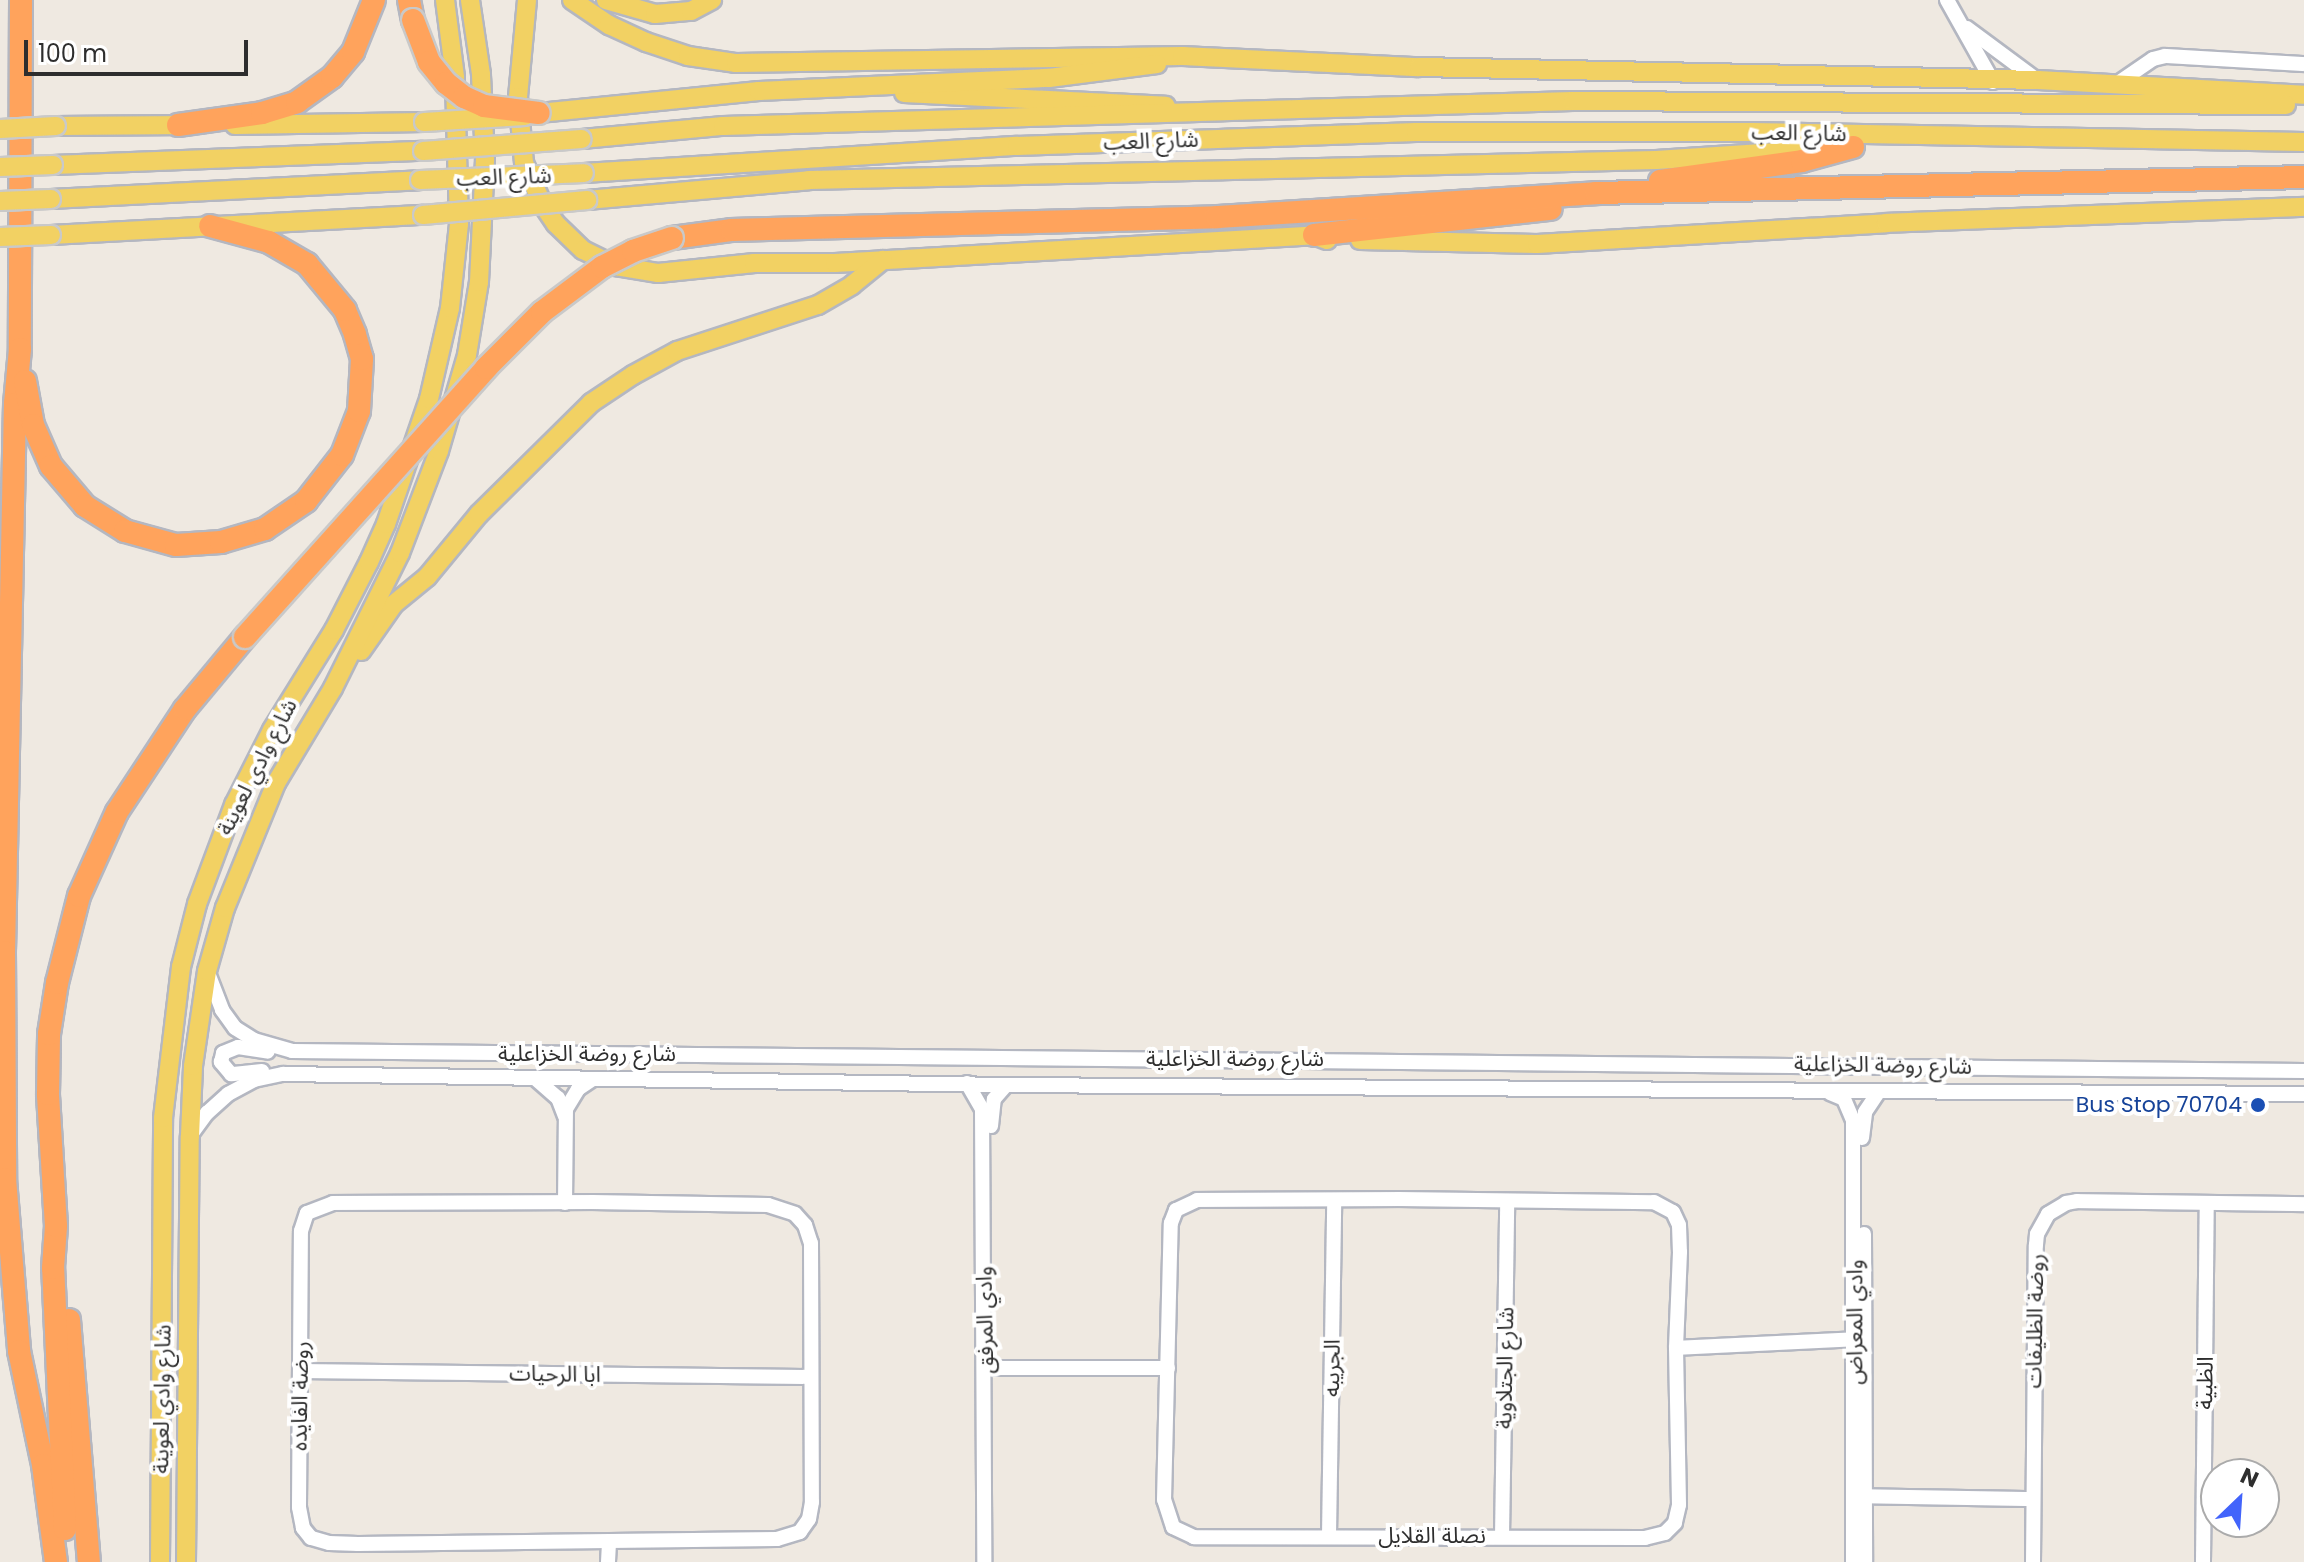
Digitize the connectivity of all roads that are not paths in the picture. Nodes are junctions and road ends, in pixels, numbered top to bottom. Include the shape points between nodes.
1 (24, 0) edge
2 (374, 0) edge
3 (445, 0) edge
4 (470, 0) edge
5 (527, 0) edge
6 (606, 0) edge
7 (712, 0) edge
8 (1947, 0) edge
9 (575, 3) edge
10 (411, 10) edge
11 (1964, 26) junction
12 (1182, 56) junction
13 (2304, 64) edge
14 (2038, 80) junction
15 (1993, 82) junction
16 (2118, 83) junction
17 (883, 85) junction
18 (2304, 95) edge
19 (2304, 106) edge
20 (539, 113) junction
21 (1227, 114) junction
22 (178, 125) junction
23 (0, 129) edge
24 (1906, 135) junction
25 (2304, 142) edge
26 (1853, 147) junction
27 (0, 167) edge
28 (2304, 177) edge
29 (1596, 193) junction
30 (1653, 193) junction
31 (0, 201) edge
32 (2304, 207) edge
33 (210, 226) junction
34 (1314, 235) junction
35 (0, 237) edge
36 (883, 260) junction
37 (20, 349) junction
38 (333, 688) junction
39 (207, 971) junction
40 (292, 1051) junction
41 (2304, 1071) edge
42 (297, 1074) junction
43 (535, 1079) junction
44 (593, 1079) junction
45 (967, 1083) junction
46 (1006, 1085) junction
47 (1830, 1093) junction
48 (1878, 1093) junction
49 (2304, 1094) edge
50 (565, 1116) junction
51 (190, 1136) junction
52 (1334, 1200) junction
53 (1507, 1201) junction
54 (565, 1203) junction
55 (2207, 1204) junction
56 (2304, 1204) edge
57 (56, 1226) junction
58 (1861, 1339) junction
59 (1676, 1348) junction
60 (990, 1368) junction
61 (1168, 1368) junction
62 (300, 1371) junction
63 (810, 1377) junction
64 (1860, 1496) junction
65 (2033, 1499) junction
66 (1329, 1535) junction
67 (1502, 1536) junction
68 (609, 1541) junction
69 (56, 1562) edge
70 (66, 1562) edge
71 (89, 1562) edge
72 (160, 1562) edge
73 (186, 1562) edge
74 (608, 1562) edge
75 (984, 1562) edge
76 (994, 1562) edge
77 (1853, 1562) edge
78 (1865, 1562) edge
79 (2033, 1562) edge
80 (2203, 1562) edge

1 - 37 highway
2 - 22 highway via 353,52 332,77 297,102 270,112
3 - 72 main road, شارع وادي لعوينة via 455,77 459,224 450,308 429,399 369,562 234,805 197,904 181,967 163,1118
4 - 38 main road, شارع وادي لعوينة via 481,74 485,160 479,282 470,341 422,499
5 - 36 main road via 518,97 524,163 543,205 583,250 616,266 658,273 754,263
6 - 7 main road via 655,14 691,11
8 - 11 street
9 - 12 main road via 646,42 688,56 736,63
10 - 20 highway, bridge via 429,62 446,83 464,97 501,110
11 - 14 street
11 - 15 street
12 - 15 main road
12 - 17 main road via 1119,72
13 - 16 street via 2165,56
14 - 15 main road
14 - 16 main road
16 - 18 main road
17 - 20 main road via 759,91
17 - 21 main road via 912,95 1133,102
19 - 21 main road, شارع العب via 1589,101
20 - 22 main road, bridge via 424,122
21 - 27 main road, شارع العب, bridge via 723,126 423,151
22 - 23 main road, bridge
24 - 25 main road, شارع العب
24 - 26 main road
24 - 31 main road, شارع العب, bridge via 1306,135
26 - 29 highway via 1802,161
26 - 33 main road, bridge via 1656,160 823,179 423,215
28 - 30 highway
29 - 30 highway
29 - 57 highway, bridge via 1201,218 732,230 672,238 602,267 542,312 466,390 245,637 185,709 117,812 79,896 49,1034
30 - 34 highway via 1600,205
32 - 34 main road via 1886,223 1537,244 1334,241
33 - 35 main road, bridge
33 - 37 highway via 269,242 307,264 345,310 362,359 359,411 347,444 319,487 287,516 243,537 197,545 148,540 103,518 66,486 39,445
34 - 36 main road
36 - 38 main road via 818,305 677,351 591,403 479,514 427,577 394,604
37 - 69 highway via 8,749 5,1179 19,1351
38 - 39 main road, شارع وادي لعوينة via 276,783 225,908
39 - 40 street, شارع روضة الخزاعلية via 235,1028 254,1040
39 - 51 main road, شارع وادي لعوينة via 193,1066
40 - 41 street, شارع روضة الخزاعلية
40 - 42 street via 230,1048 221,1062 231,1074
42 - 43 street, شارع روضة الخزاعلية
42 - 51 street, شارع روضة الخزاعلية via 268,1076 241,1086 217,1103
43 - 44 street, شارع روضة الخزاعلية
43 - 50 street via 558,1098
44 - 45 street, شارع روضة الخزاعلية
44 - 50 street via 573,1095
45 - 46 street, شارع روضة الخزاعلية
45 - 60 street, وادي المرفق via 982,1109
46 - 47 street, شارع روضة الخزاعلية
46 - 60 street, وادي المرفق via 990,1112
47 - 48 street, شارع روضة الخزاعلية
47 - 58 street, وادي المعراض via 1844,1099 1853,1120
48 - 49 street, شارع روضة الخزاعلية
48 - 58 street, وادي المعراض via 1865,1112 1862,1129
50 - 54 street
51 - 73 main road, شارع وادي لعوينة
52 - 53 street, نصلة القلايل
52 - 61 street, نصلة القلايل via 1197,1200 1181,1205 1171,1223
52 - 66 street, الجريبه
53 - 59 street, نصلة القلايل via 1654,1202 1673,1212 1680,1252
53 - 67 street, شارع الجتلاوية
54 - 62 street, روضة الفايده via 315,1207 301,1231
54 - 63 street, روضة الفايده via 768,1205 795,1214 811,1243
55 - 56 street, روضة الظليفات
55 - 65 street, روضة الظليفات via 2077,1201 2056,1208 2041,1224 2036,1245
55 - 80 street, الظبية
57 - 70 highway via 53,1268
57 - 71 highway via 73,1352
58 - 59 street
58 - 64 street, وادي المعراض
59 - 67 street, نصلة القلايل via 1679,1505 1670,1529 1645,1538
60 - 61 street
60 - 75 street, وادي المرفق
60 - 76 street, وادي المرفق
61 - 66 street, نصلة القلايل via 1164,1500 1173,1527 1194,1537
62 - 63 street, ابا الرحيات
62 - 68 street, روضة الفايده via 299,1507 311,1538 358,1544
63 - 68 street, روضة الفايده via 812,1502 800,1532 777,1539
64 - 65 street
64 - 77 street, وادي المعراض
64 - 78 street, وادي المعراض
65 - 79 street, روضة الظليفات
66 - 67 street, نصلة القلايل
68 - 74 street

